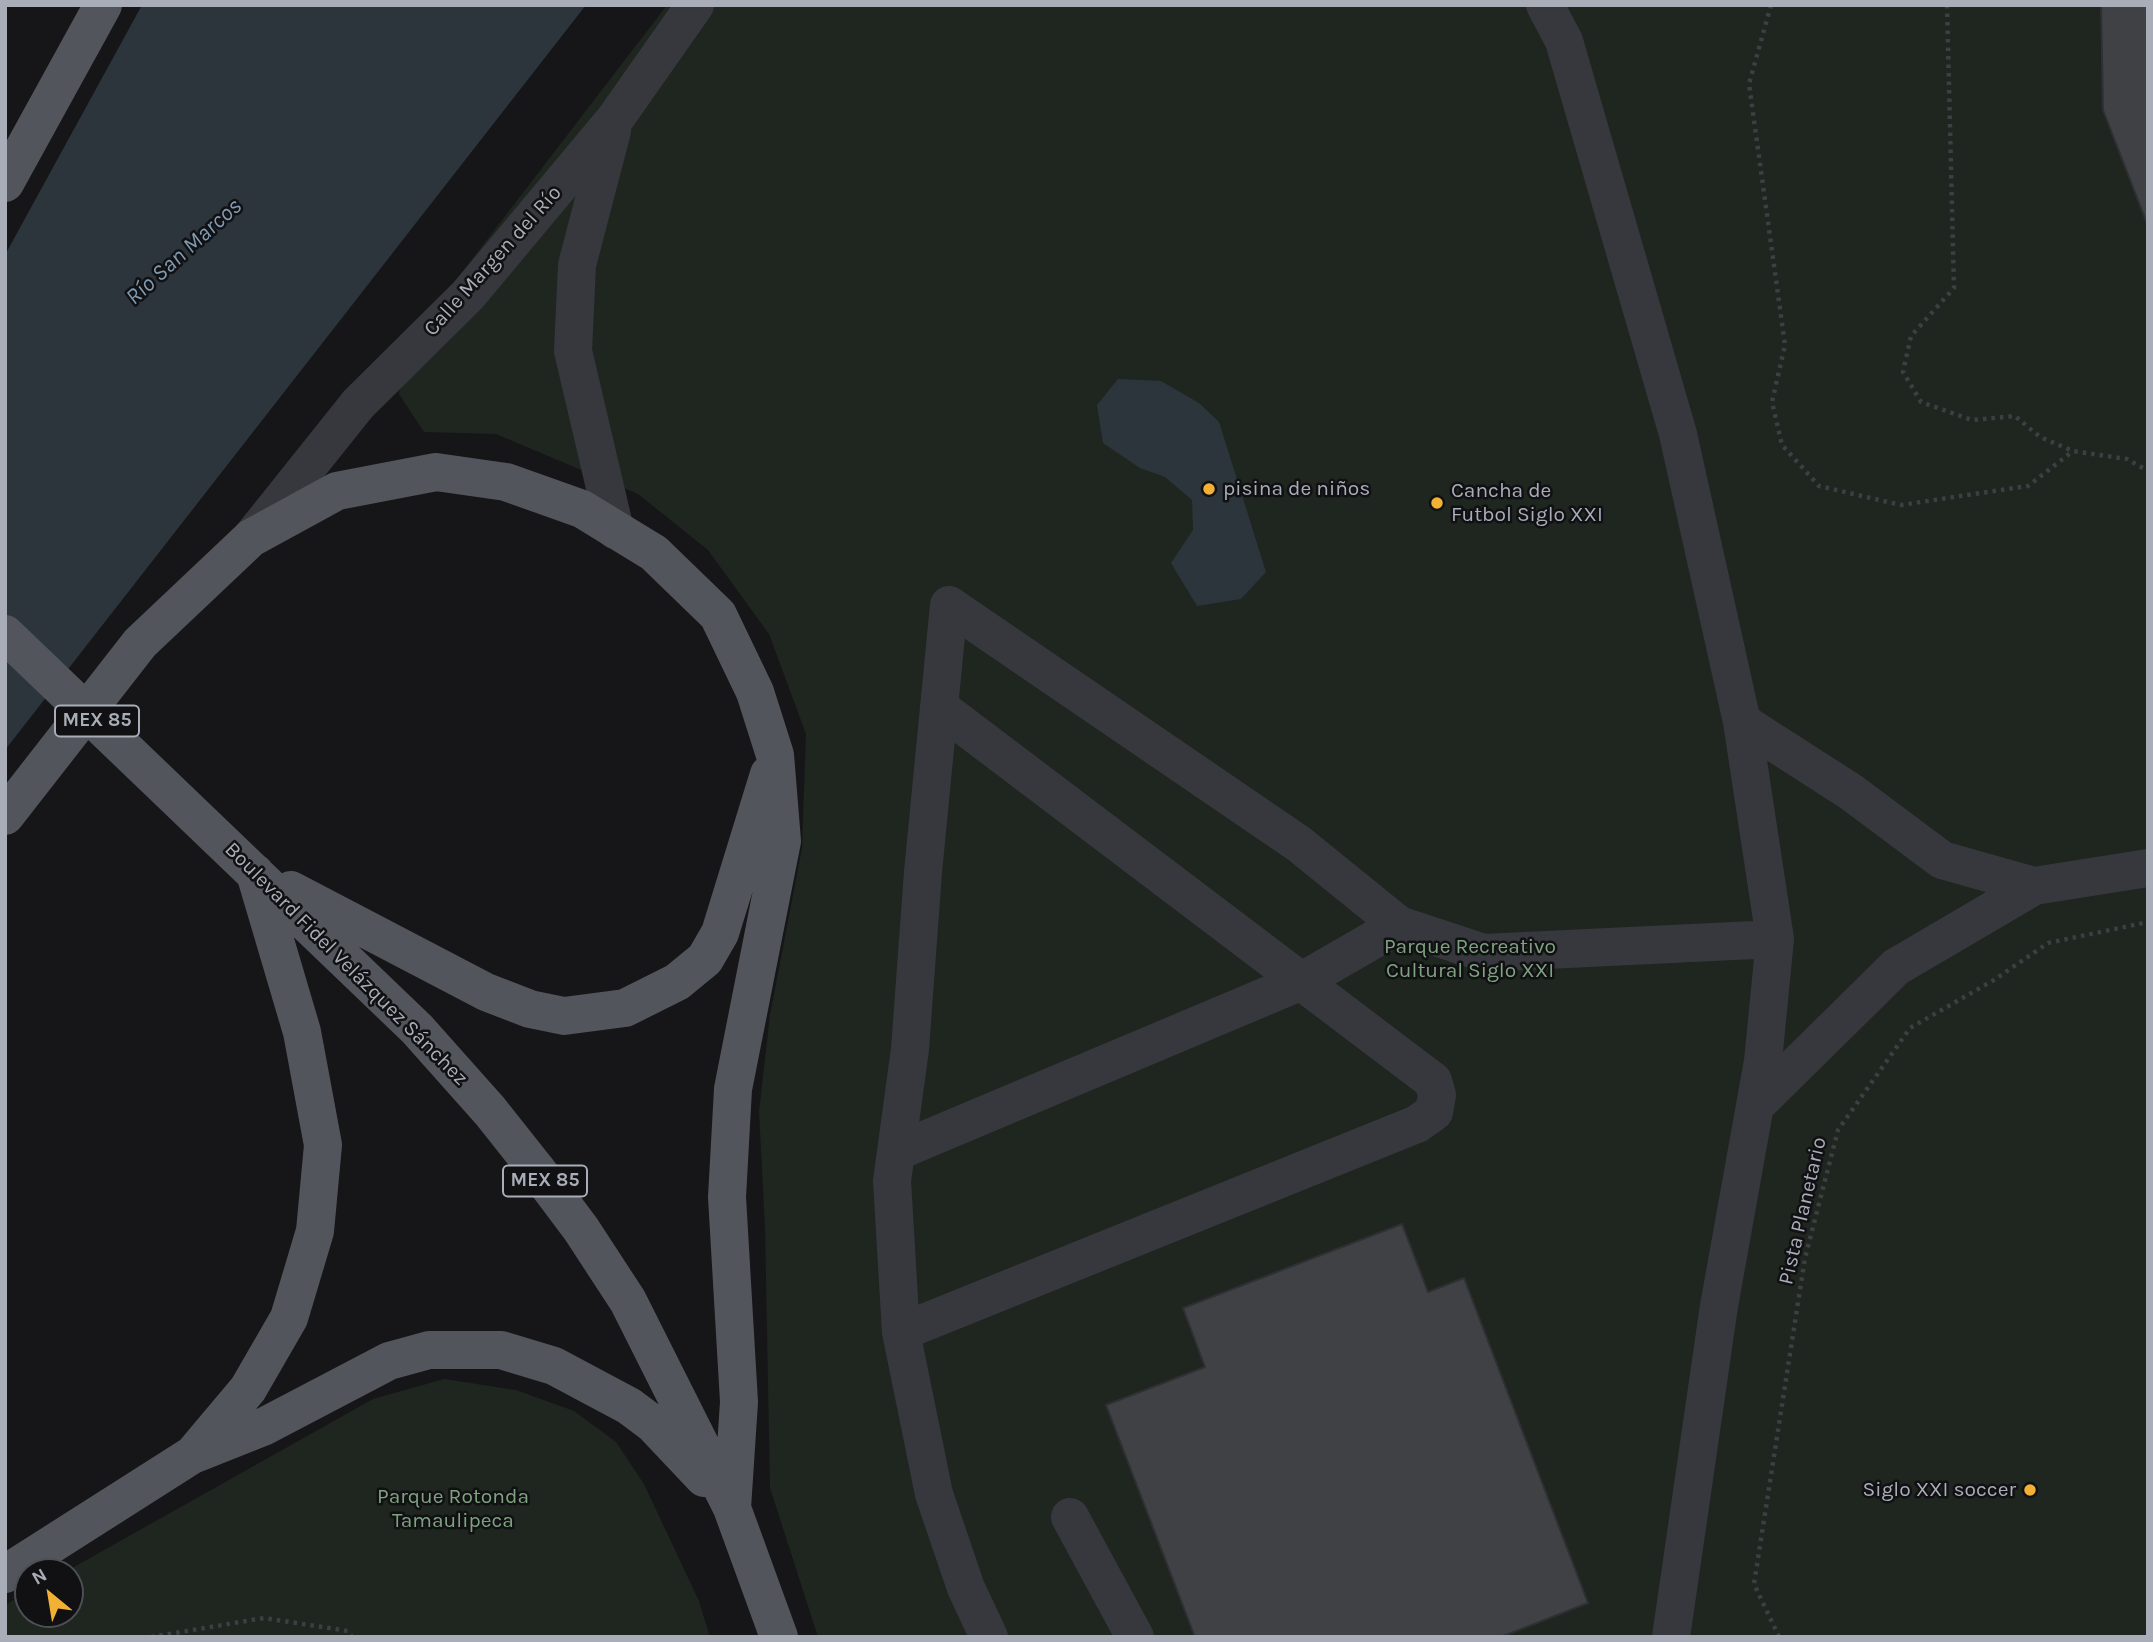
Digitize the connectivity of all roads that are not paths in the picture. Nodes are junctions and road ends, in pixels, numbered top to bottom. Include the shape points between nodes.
1 (103, 5) edge
2 (695, 5) edge
3 (1545, 5) edge
4 (615, 119) junction
5 (5, 183) edge
6 (615, 530) junction
7 (251, 538) junction
8 (5, 634) edge
9 (939, 707) junction
10 (1742, 722) junction
11 (775, 755) junction
12 (5, 816) edge
13 (2148, 868) edge
14 (255, 871) junction
15 (2034, 886) junction
16 (1399, 925) junction
17 (1775, 939) junction
18 (1302, 981) junction
19 (1755, 1106) junction
20 (896, 1152) junction
21 (901, 1332) junction
22 (192, 1455) junction
23 (732, 1508) junction
24 (1070, 1517) dead end
25 (5, 1543) edge
26 (53, 1543) junction
27 (5, 1574) edge
28 (779, 1627) edge
29 (1676, 1632) edge
30 (989, 1637) edge
31 (1135, 1637) edge

1 - 5 main road
2 - 4 street, Calle Margen del Río
3 - 10 street via 1564,41 1678,434
4 - 6 street via 577,265 573,351
4 - 7 street, Calle Margen del Río via 468,295 358,404
6 - 7 main road via 582,509 506,482 436,472 337,491
6 - 11 main road via 654,553 718,615 755,692
7 - 12 main road via 141,643
8 - 14 main road, Boulevard Fidel Velázquez Sánchez / MEX 85
9 - 16 street via 949,605 1299,844
9 - 18 street
9 - 20 street via 910,1049
10 - 15 street via 1851,792 1942,860
10 - 17 street
11 - 14 main road via 720,933 705,958 677,982 625,1008 564,1016 530,1009 486,992
11 - 23 main road via 782,841 732,1102 727,1196 739,1402
13 - 15 street
14 - 22 main road via 302,1032 323,1145 315,1231 289,1318 248,1389
14 - 23 main road, Boulevard Fidel Velázquez Sánchez / MEX 85 via 417,1029 559,1199 628,1301
15 - 19 street via 1896,967
16 - 17 street via 1484,953
16 - 18 street
17 - 19 street
18 - 20 street
18 - 21 street via 1433,1081 1437,1095 1434,1112 1417,1125
19 - 29 street via 1720,1306
20 - 21 street via 892,1181
21 - 30 street via 934,1493 966,1588
22 - 23 main road via 265,1426 389,1361 429,1350 501,1350 554,1366 629,1406 653,1424
22 - 26 main road
23 - 28 main road, Boulevard Fidel Velázquez Sánchez / MEX 85
24 - 31 street
25 - 26 main road
26 - 27 main road

